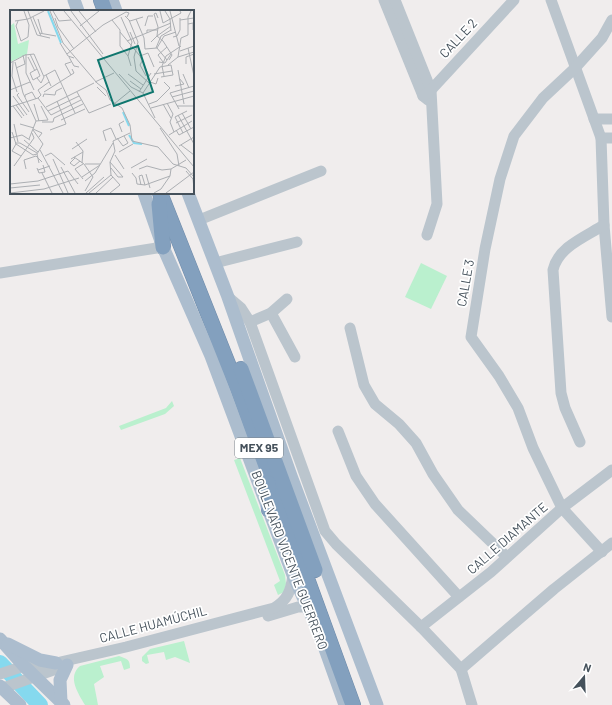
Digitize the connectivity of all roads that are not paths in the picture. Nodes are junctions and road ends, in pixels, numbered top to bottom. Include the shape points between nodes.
1 (74, 0) edge
2 (91, 0) edge
3 (101, 0) edge
4 (112, 0) edge
5 (384, 0) edge
6 (395, 0) edge
7 (514, 0) edge
8 (551, 0) edge
9 (78, 10) edge
10 (95, 10) edge
11 (105, 10) edge
12 (116, 10) edge
13 (612, 20) edge
14 (575, 68) junction
15 (427, 93) junction
16 (594, 119) junction
17 (612, 119) edge
18 (606, 138) edge
19 (320, 171) dead end
20 (144, 194) edge
21 (159, 194) edge
22 (159, 194) edge
23 (170, 194) edge
24 (188, 194) edge
25 (199, 220) junction
26 (604, 225) junction
27 (427, 235) dead end
28 (297, 242) dead end
29 (163, 247) junction
30 (215, 263) junction
31 (0, 273) edge
32 (228, 298) junction
33 (287, 299) dead end
34 (271, 313) junction
35 (612, 317) edge
36 (250, 322) junction
37 (350, 328) dead end
38 (294, 357) dead end
39 (338, 431) dead end
40 (580, 442) dead end
41 (612, 470) edge
42 (267, 472) junction
43 (562, 508) junction
44 (269, 510) junction
45 (612, 544) edge
46 (602, 552) junction
47 (508, 557) junction
48 (293, 575) junction
49 (459, 597) junction
50 (306, 608) junction
51 (421, 627) junction
52 (1, 641) edge
53 (61, 664) junction
54 (24, 666) junction
55 (461, 669) junction
56 (0, 674) edge
57 (33, 676) junction
58 (0, 690) edge
59 (63, 704) edge
60 (13, 705) edge
61 (20, 705) edge
62 (345, 705) edge
63 (353, 705) edge
64 (363, 705) edge
65 (377, 705) edge
66 (472, 705) edge

1 - 9 main road
2 - 10 highway
3 - 11 highway
4 - 12 main road
5 - 15 street
6 - 15 street
7 - 15 street, CALLE 2
8 - 14 street
13 - 14 street, CALLE 3 via 602,38
14 - 16 street
14 - 43 street, CALLE 3 via 543,98 514,136 500,179 471,328 471,337 475,345 499,376 518,408 533,448
15 - 27 street via 432,105 437,204
16 - 17 street
16 - 18 street
18 - 26 street
19 - 25 street
20 - 29 main road, BOULEVARD VICENTE GUERRERO
21 - 29 highway
22 - 42 highway, BOULEVARD VICENTE GUERRERO / MEX 95 via 238,389
23 - 64 highway, BOULEVARD VICENTE GUERRERO / MEX 95 via 250,391
24 - 25 main road
25 - 30 main road
26 - 35 street
26 - 40 street via 562,252 555,260 553,270 561,393
28 - 30 street
29 - 31 street
29 - 44 main road, BOULEVARD VICENTE GUERRERO via 211,356
30 - 32 main road
32 - 36 street via 240,308
32 - 65 main road via 291,476
33 - 34 street
34 - 36 street
34 - 38 street
36 - 51 street via 325,531
37 - 47 street via 364,385 375,404 399,424 416,443 458,510
39 - 49 street via 356,476 374,504
41 - 43 street, CALLE DIAMANTE
42 - 44 highway
42 - 63 highway, BOULEVARD VICENTE GUERRERO / MEX 95
43 - 46 street, CALLE 3
43 - 47 street, CALLE DIAMANTE
44 - 48 main road, BOULEVARD VICENTE GUERRERO
45 - 46 street
46 - 55 street via 554,589
47 - 49 street, CALLE DIAMANTE
48 - 50 main road, BOULEVARD VICENTE GUERRERO
48 - 53 street, CALLE HUAMÚCHIL via 290,593 283,603 274,608
49 - 51 street, CALLE DIAMANTE
50 - 53 street, CALLE HUAMÚCHIL via 298,607
50 - 62 main road, BOULEVARD VICENTE GUERRERO via 319,632
51 - 55 street
52 - 53 main road via 40,660
52 - 54 main road
53 - 54 street, CALLE HUAMÚCHIL
53 - 57 street, CALLE HUAMÚCHIL
53 - 59 main road
54 - 56 street, CALLE HUAMÚCHIL
54 - 57 main road
55 - 66 street
57 - 58 street, CALLE HUAMÚCHIL
57 - 59 main road
58 - 60 street
58 - 61 main road

